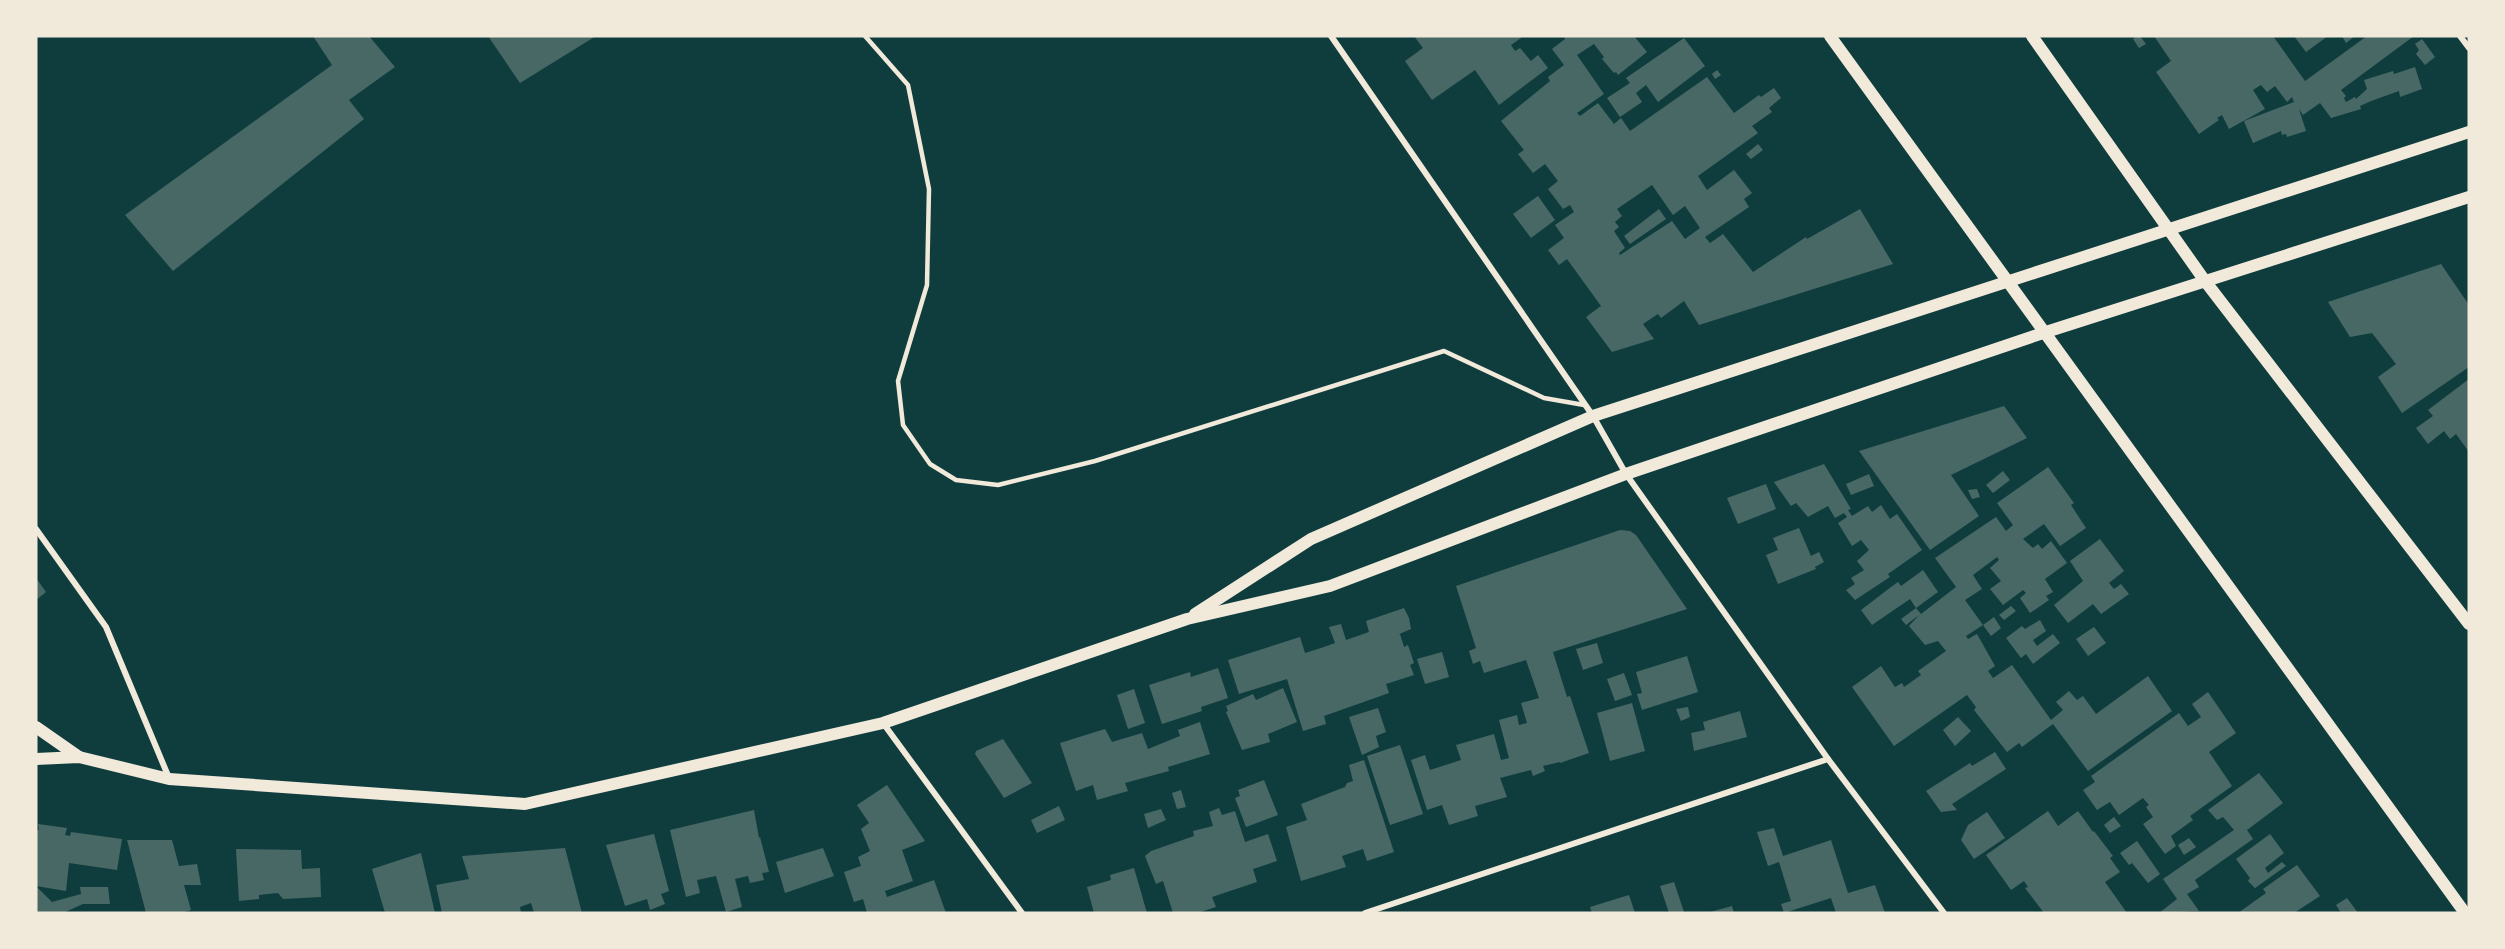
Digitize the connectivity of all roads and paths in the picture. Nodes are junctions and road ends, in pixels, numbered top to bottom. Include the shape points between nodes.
1 (865, 36) edge
2 (1332, 36) edge
3 (1830, 36) edge
4 (2031, 36) edge
5 (2460, 36) edge
6 (2469, 48) edge
7 (2469, 132) edge
8 (2469, 197) edge
9 (2168, 229) junction
10 (2205, 280) junction
11 (2009, 282) junction
12 (2046, 332) junction
13 (1584, 405) junction
14 (1593, 416) junction
15 (1626, 474) junction
16 (36, 529) edge
17 (1187, 619) junction
18 (2469, 624) edge
19 (883, 723) junction
20 (36, 727) edge
21 (79, 757) junction
22 (36, 759) edge
23 (1828, 759) junction
24 (169, 779) junction
25 (1022, 913) edge
26 (1365, 913) edge
27 (1944, 913) edge
28 (2464, 913) edge

1 - 13 lane via 908,85 929,189 927,285 898,381 903,424 930,464 956,480 999,485 1095,461 1444,351 1544,398
2 - 13 street
3 - 11 main road
4 - 9 main road
5 - 6 street
7 - 9 main road
8 - 10 main road
9 - 10 main road
9 - 11 main road
10 - 12 main road
10 - 18 main road
11 - 12 main road
11 - 14 main road
12 - 15 main road
12 - 28 main road
13 - 14 street
14 - 15 street
14 - 17 main road via 1311,540
15 - 17 main road via 1330,586
15 - 23 street
16 - 24 street via 106,627
17 - 19 main road
19 - 24 main road via 525,804
19 - 25 street
20 - 21 main road
21 - 22 main road
21 - 24 main road
23 - 26 street
23 - 27 street

